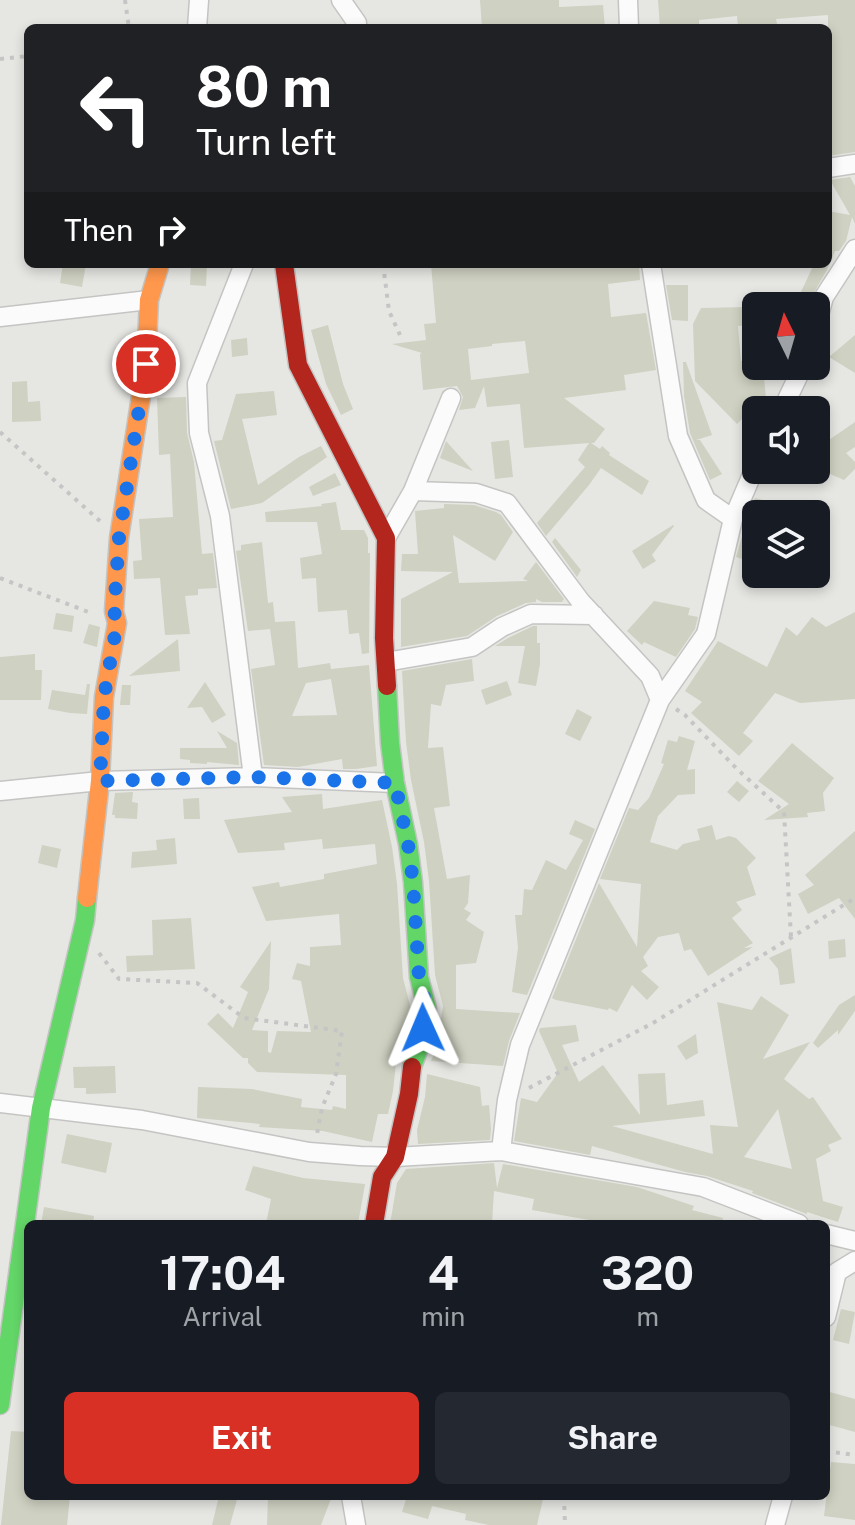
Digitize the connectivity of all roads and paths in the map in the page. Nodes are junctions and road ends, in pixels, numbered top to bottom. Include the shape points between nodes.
1 (125, 0) edge
2 (199, 0) edge
3 (341, 0) edge
4 (628, 0) edge
5 (128, 24) edge
6 (197, 24) edge
7 (357, 24) edge
8 (629, 24) edge
9 (24, 56) edge
10 (0, 59) edge
11 (855, 164) edge
12 (832, 167) edge
13 (855, 249) edge
14 (159, 268) edge
15 (242, 268) edge
16 (285, 268) edge
17 (384, 268) edge
18 (652, 268) edge
19 (827, 292) edge
20 (149, 300) junction
21 (0, 317) edge
22 (400, 335) dead end
23 (451, 398) dead end
24 (0, 432) edge
25 (748, 484) edge
26 (413, 491) junction
27 (733, 519) junction
28 (119, 538) junction
29 (386, 538) junction
30 (0, 578) edge
31 (594, 615) junction
32 (117, 623) junction
33 (386, 662) junction
34 (660, 700) junction
35 (253, 777) junction
36 (100, 781) junction
37 (395, 783) junction
38 (0, 791) edge
39 (855, 898) edge
40 (83, 932) junction
41 (791, 938) junction
42 (507, 1100) junction
43 (0, 1103) edge
44 (41, 1108) junction
45 (501, 1151) junction
46 (309, 1152) junction
47 (395, 1157) junction
48 (26, 1220) edge
49 (375, 1220) edge
50 (789, 1220) edge
51 (24, 1231) edge
52 (830, 1235) edge
53 (855, 1241) edge
54 (855, 1261) edge
55 (830, 1301) edge
56 (0, 1405) edge
57 (830, 1452) edge
58 (855, 1455) edge
59 (352, 1500) edge
60 (564, 1500) edge
61 (782, 1500) edge
62 (356, 1525) edge
63 (565, 1525) edge
64 (775, 1525) edge

1 - 5 path
2 - 6 street
3 - 7 street
4 - 8 street
9 - 10 path
11 - 12 street
13 - 19 street
14 - 20 street
15 - 35 street via 197,383 199,433 220,516
16 - 29 street via 298,365
17 - 22 path via 389,311
18 - 27 street via 678,436 706,500
20 - 21 street
20 - 28 street via 146,364
23 - 26 street
24 - 28 path
25 - 27 street
26 - 29 street
26 - 31 street via 476,493 507,503
27 - 34 street via 706,634
28 - 32 street
29 - 33 street
30 - 32 path
31 - 33 street via 531,614 472,647
31 - 34 street via 650,676
32 - 36 street via 104,697
33 - 37 street
34 - 41 path via 685,715 784,812
34 - 42 street via 520,1045
35 - 36 street
35 - 37 street
36 - 38 street
36 - 40 street
37 - 47 street via 408,844 419,977 427,1009
39 - 41 path
40 - 44 street
40 - 46 path via 119,979 197,983 244,1018 342,1031 336,1074
41 - 42 path via 653,1023
42 - 45 street
43 - 44 street
44 - 46 street via 142,1120
44 - 48 street
45 - 47 street
45 - 50 street via 703,1187
46 - 47 street
47 - 49 street via 382,1177
51 - 56 street
52 - 53 street
54 - 55 street via 837,1272
57 - 58 path
59 - 62 street
60 - 63 path
61 - 64 street

